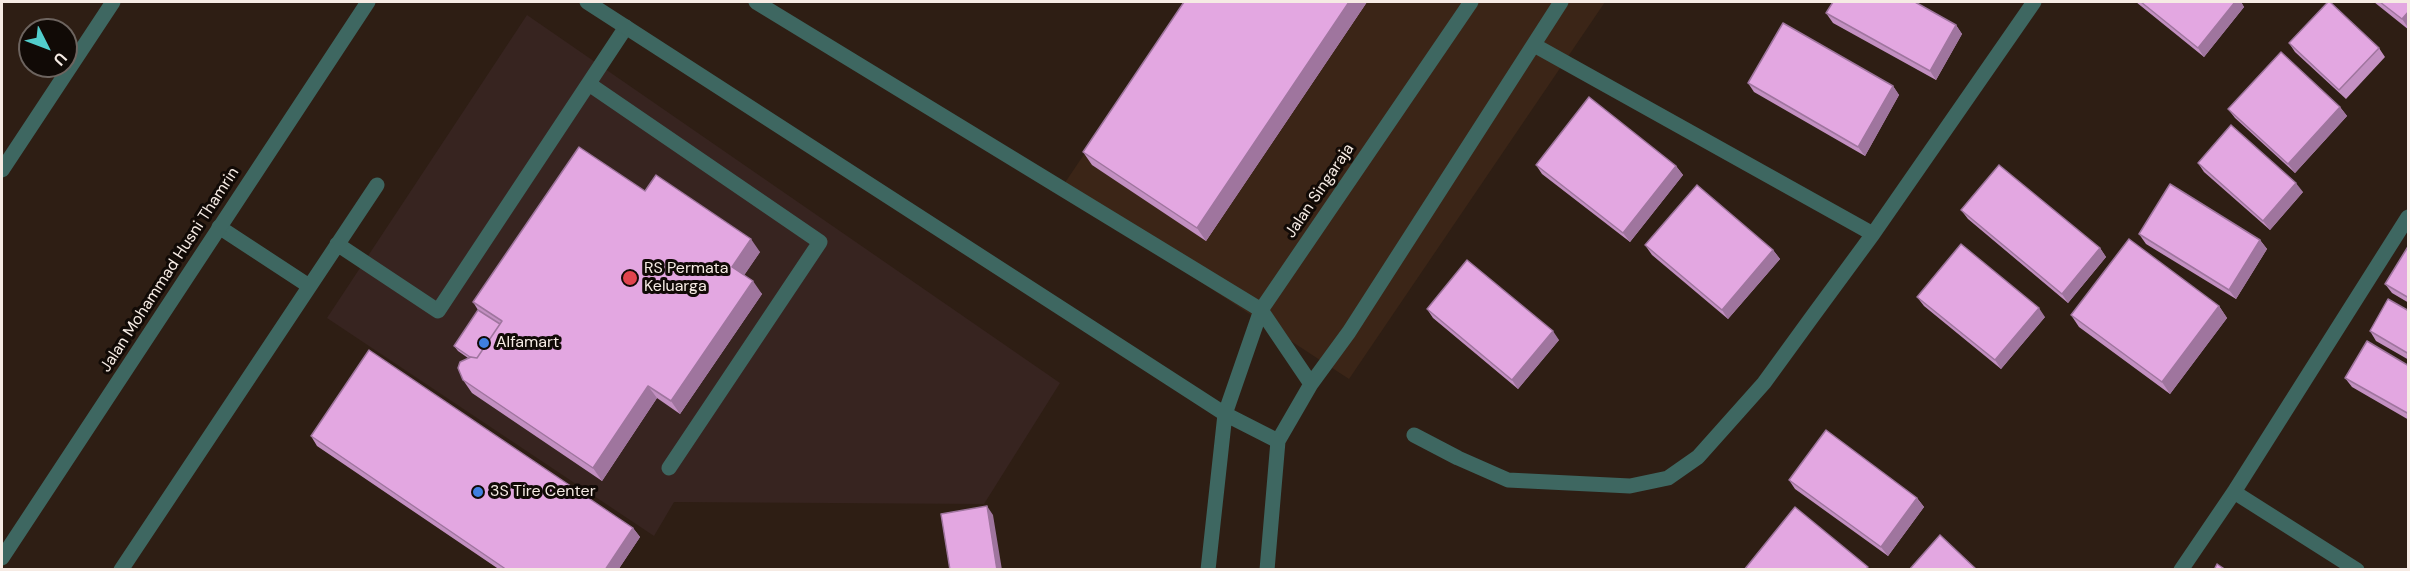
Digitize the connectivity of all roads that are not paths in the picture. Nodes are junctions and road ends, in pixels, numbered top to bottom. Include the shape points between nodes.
1 (113, 2) edge
2 (368, 2) edge
3 (587, 2) edge
4 (756, 2) edge
5 (1471, 2) edge
6 (1562, 2) edge
7 (2034, 2) edge
8 (626, 27) junction
9 (1533, 45) junction
10 (590, 84) junction
11 (2, 171) edge
12 (376, 184) dead end
13 (2409, 217) edge
14 (219, 227) junction
15 (1874, 234) junction
16 (337, 244) junction
17 (309, 286) junction
18 (1262, 310) junction
19 (1311, 384) junction
20 (1225, 414) junction
21 (1414, 435) dead end
22 (1278, 441) junction
23 (669, 468) dead end
24 (2234, 492) junction
25 (2, 558) edge
26 (121, 570) edge
27 (1208, 570) edge
28 (1267, 570) edge
29 (2181, 570) edge
30 (2356, 570) edge

1 - 11 street
2 - 14 street, Jalan Mohammad Husni Thamrin
3 - 8 street
4 - 18 street
5 - 18 street, Jalan Singaraja
6 - 9 street
7 - 15 street
8 - 10 street
8 - 20 street
9 - 15 street
9 - 19 street
10 - 16 street via 438,311
10 - 23 street via 820,242
12 - 16 street
13 - 24 street
14 - 17 street
14 - 25 street, Jalan Mohammad Husni Thamrin
15 - 21 street via 1764,383 1698,457 1668,478 1630,486 1508,480
16 - 17 street
17 - 26 street
18 - 19 street
18 - 20 street, Jalan Singaraja
19 - 22 street
20 - 22 street
20 - 27 street, Jalan Singaraja
22 - 28 street
24 - 29 street
24 - 30 street

